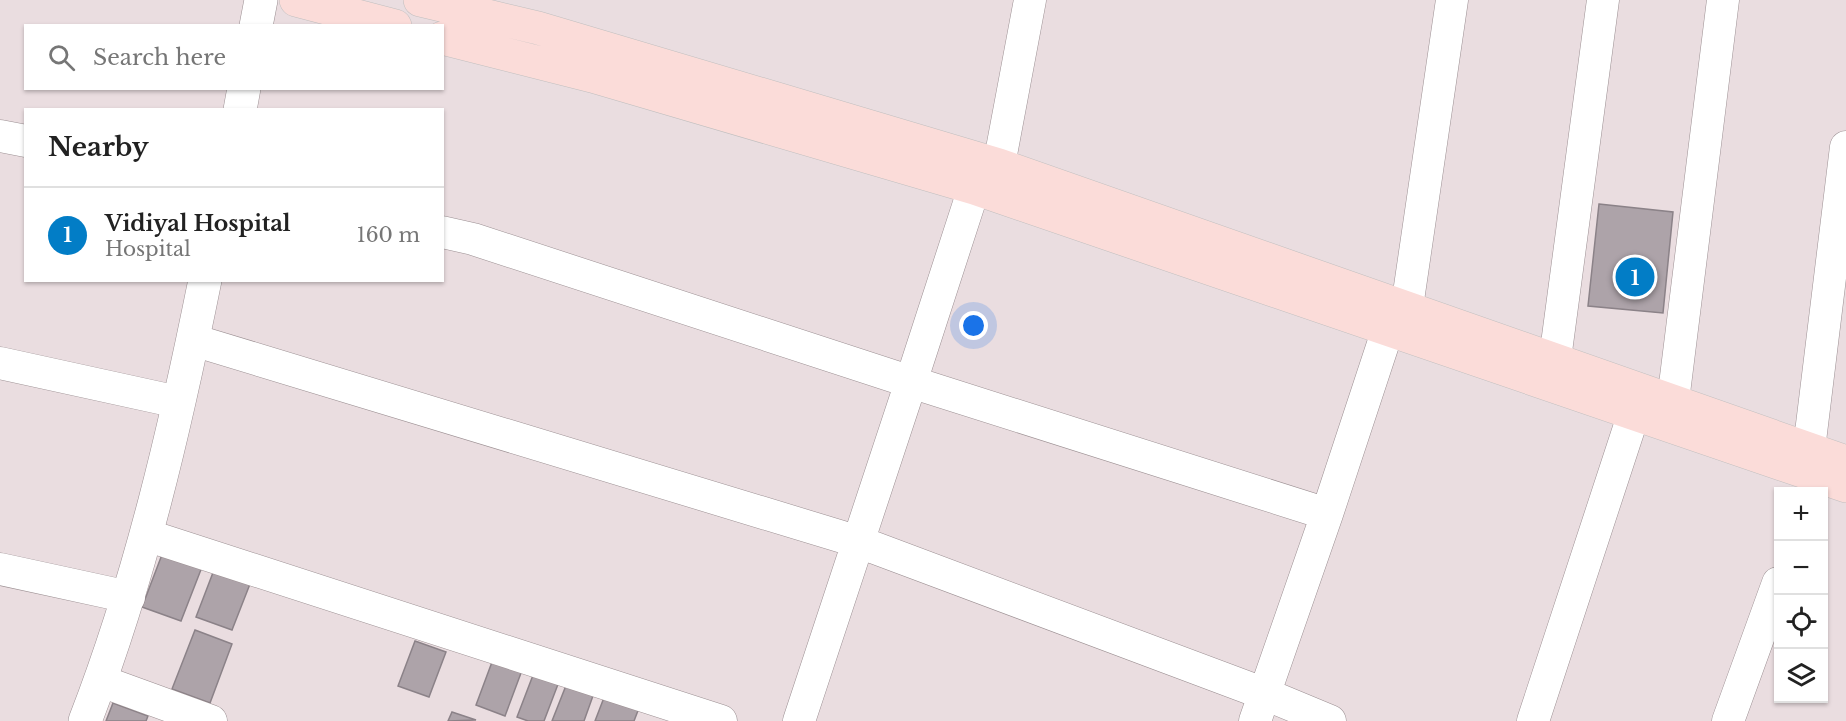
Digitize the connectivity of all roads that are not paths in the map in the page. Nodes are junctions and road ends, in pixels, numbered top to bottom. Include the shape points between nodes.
1 (261, 0) edge
2 (296, 0) edge
3 (420, 0) edge
4 (1030, 0) edge
5 (1452, 0) edge
6 (1603, 0) edge
7 (1723, 0) edge
8 (256, 24) edge
9 (387, 24) edge
10 (444, 39) edge
11 (244, 90) edge
12 (240, 108) edge
13 (0, 136) edge
14 (24, 141) edge
15 (1846, 147) edge
16 (999, 165) junction
17 (974, 188) junction
18 (444, 232) edge
19 (205, 282) edge
20 (1397, 318) junction
21 (193, 339) junction
22 (1555, 359) junction
23 (0, 363) edge
24 (911, 382) junction
25 (1673, 401) junction
26 (178, 402) junction
27 (1634, 413) junction
28 (1826, 473) edge
29 (1327, 514) junction
30 (146, 535) junction
31 (859, 542) junction
32 (0, 569) edge
33 (1775, 595) edge
34 (129, 597) junction
35 (101, 681) junction
36 (1260, 708) edge
37 (85, 721) edge
38 (211, 721) edge
39 (721, 721) edge
40 (799, 721) edge
41 (1330, 721) edge
42 (1533, 721) edge
43 (1728, 721) edge

1 - 8 street
2 - 9 main road
3 - 16 main road via 538,28
4 - 16 street
5 - 20 street
6 - 22 street
7 - 25 street
10 - 17 main road via 592,76
11 - 12 street
13 - 14 street
15 - 28 street
16 - 20 main road
17 - 20 main road
17 - 24 street
18 - 24 street via 484,242
19 - 21 street
20 - 22 main road
20 - 27 main road
20 - 29 street
21 - 26 street
21 - 31 street
22 - 25 main road
23 - 26 street
24 - 29 street
24 - 31 street
25 - 28 main road
26 - 30 street
27 - 28 main road
27 - 42 street
29 - 36 street
30 - 34 street
30 - 39 street
31 - 36 street
31 - 40 street
32 - 34 street
33 - 43 street
34 - 35 street
35 - 37 street
35 - 38 street
36 - 41 street

